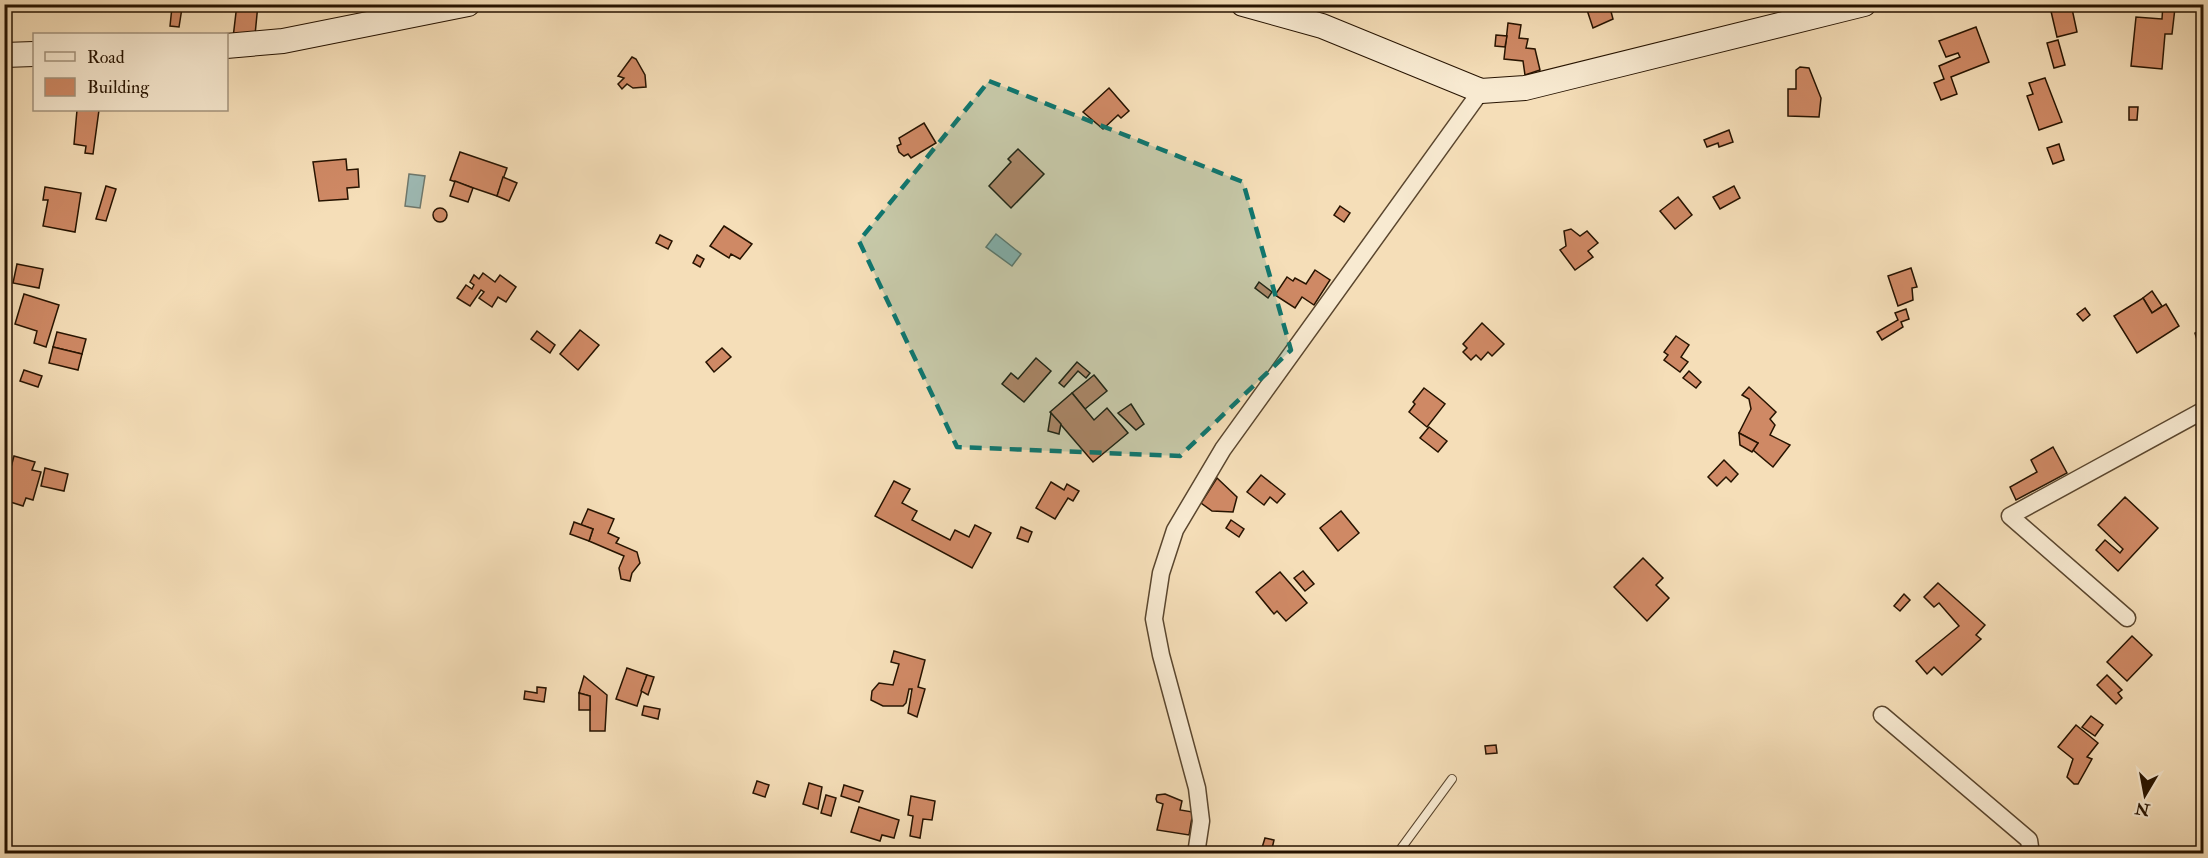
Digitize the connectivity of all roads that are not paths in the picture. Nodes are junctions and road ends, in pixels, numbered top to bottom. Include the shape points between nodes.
1 (468, 4) edge
2 (1243, 4) edge
3 (1864, 4) edge
4 (228, 46) edge
5 (33, 54) edge
6 (4, 55) edge
7 (1481, 91) junction
8 (2204, 410) edge
9 (2127, 618) dead end
10 (1882, 715) dead end
11 (1452, 779) dead end
12 (1196, 854) edge
13 (1397, 854) edge
14 (2031, 854) edge

1 - 4 main road via 283,40
2 - 7 main road via 1322,26
3 - 7 main road via 1525,88
5 - 6 main road
7 - 12 street via 1223,449 1175,530 1161,573 1154,619 1197,788 1202,821
8 - 9 street via 2010,516
10 - 14 street via 2029,840
11 - 13 lane

